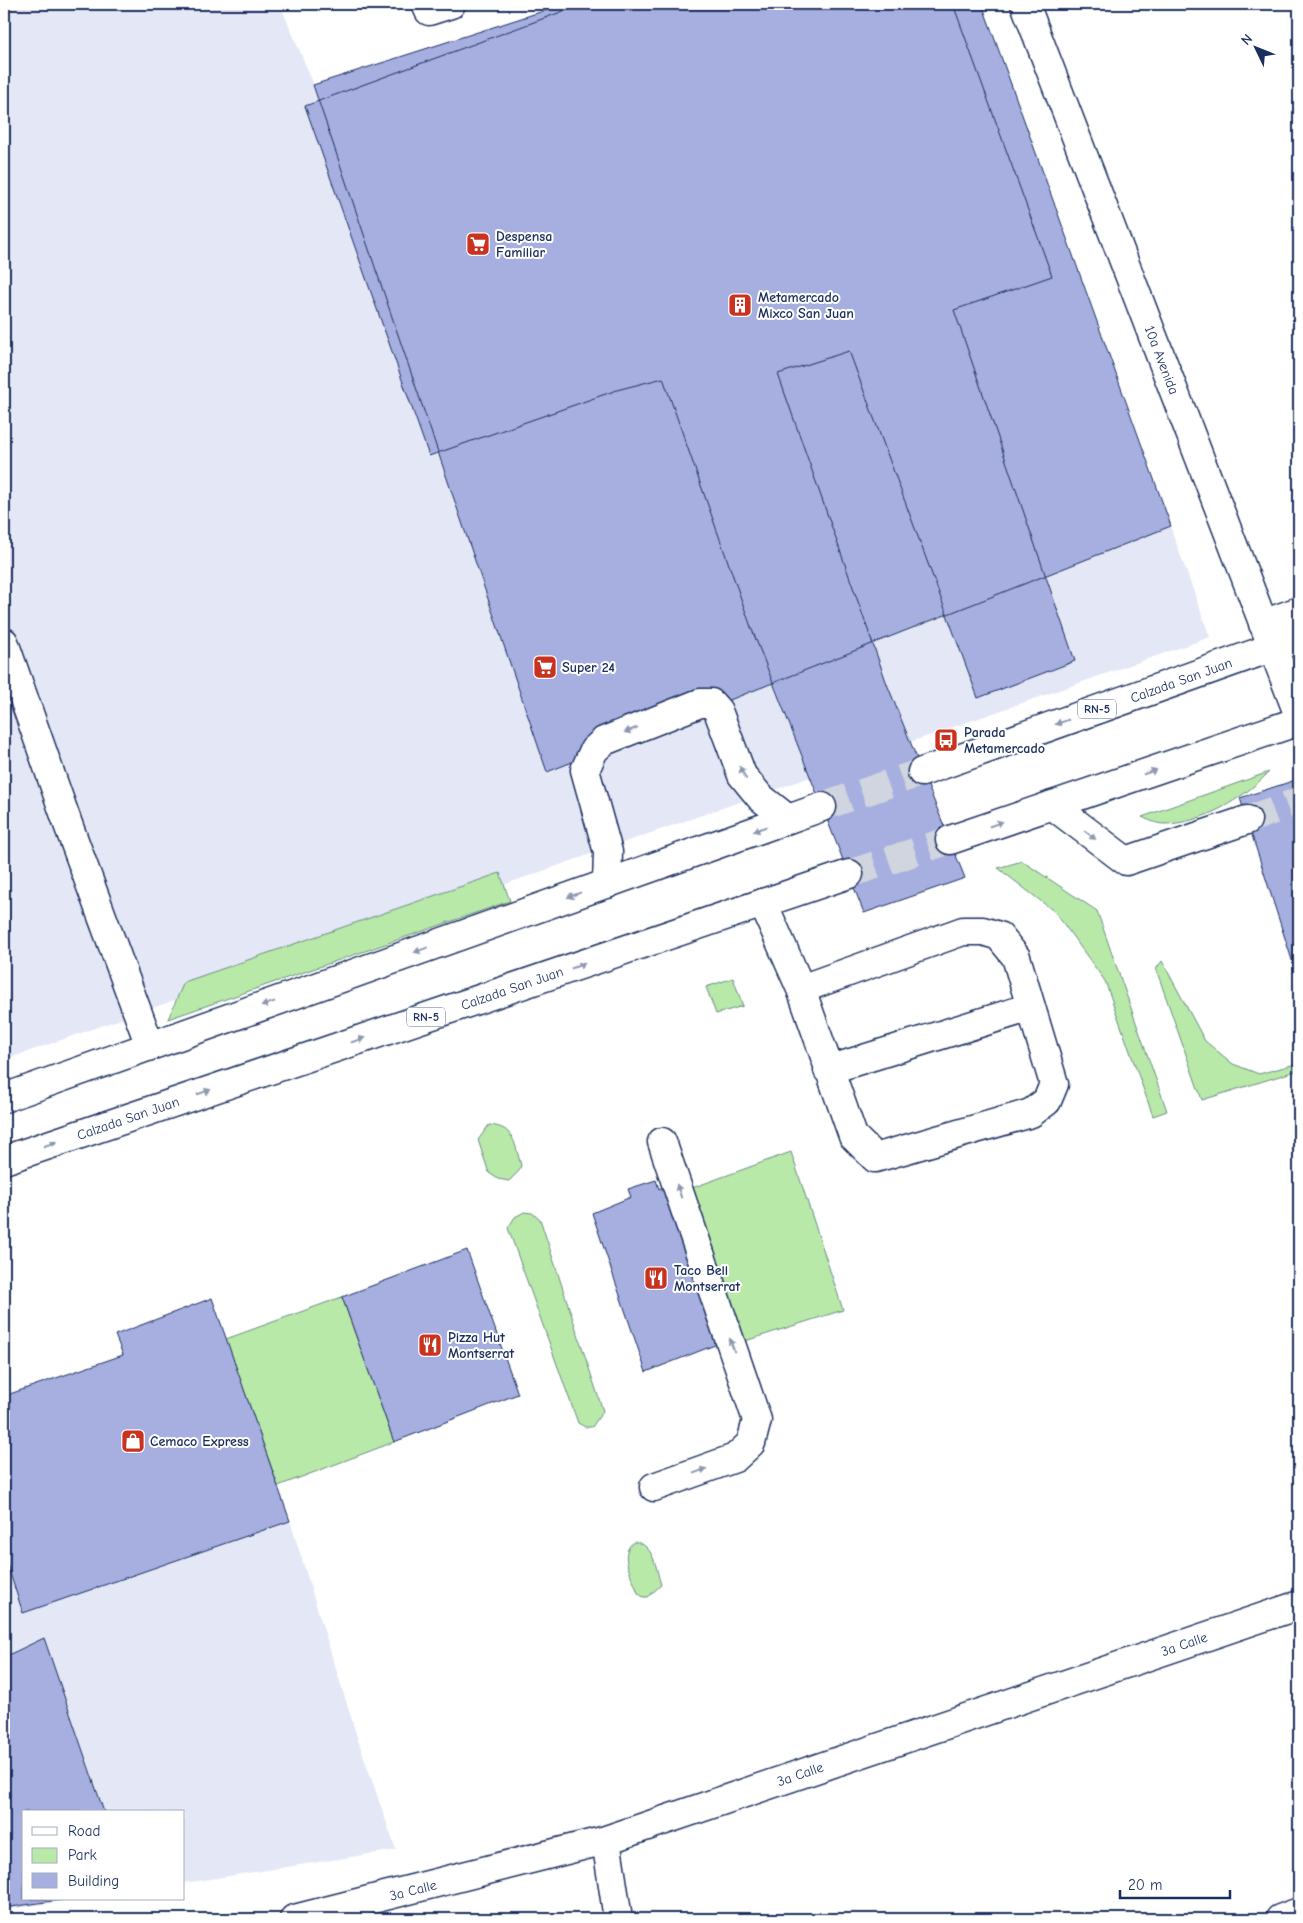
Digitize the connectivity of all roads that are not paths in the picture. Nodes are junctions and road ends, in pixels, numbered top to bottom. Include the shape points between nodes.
1 (1025, 4) edge
2 (1299, 611) edge
3 (1268, 635) junction
4 (1299, 638) edge
5 (4, 642) edge
6 (1299, 716) edge
7 (1299, 721) edge
8 (922, 772) tunnel mouth
9 (1052, 805) junction
10 (822, 807) tunnel mouth
11 (788, 819) junction
12 (1247, 820) tunnel mouth
13 (950, 840) tunnel mouth
14 (849, 874) tunnel mouth
15 (607, 884) junction
16 (763, 903) junction
17 (801, 989) junction
18 (1031, 1007) junction
19 (150, 1046) junction
20 (828, 1070) junction
21 (4, 1098) edge
22 (662, 1142) dead end
23 (4, 1160) edge
24 (654, 1488) dead end
25 (1299, 1605) edge
26 (606, 1840) junction
27 (1299, 1912) edge
28 (301, 1919) edge
29 (618, 1919) edge
30 (1280, 1919) edge

1 - 3 main road, 10a Avenida
2 - 3 main road, Calzada San Juan
3 - 4 main road, Calzada San Juan / RN-5
3 - 6 main road, 10a Avenida
3 -> 8 main road, Calzada San Juan / RN-5
5 - 19 main road
9 -> 7 main road
9 -> 12 main road via 1126,861
13 -> 9 main road
10 - 11 main road
11 -> 15 main road
11 -> 15 main road via 760,797 742,774 712,703 700,703 604,741 594,750 585,770 608,852
14 - 16 main road, Calzada San Juan / RN-5
15 -> 19 main road
16 - 17 main road
23 -> 16 main road, Calzada San Juan / RN-5
17 - 18 main road via 963,931 983,931 999,936 1016,957
17 - 20 main road
18 - 20 main road
18 - 20 main road via 1054,1084 1047,1101 1031,1113 875,1158 853,1136
19 - 21 main road
24 -> 22 main road via 735,1458 751,1443 757,1420
25 - 26 main road, 3a Calle
26 - 28 main road, 3a Calle
26 - 29 main road
27 - 30 main road

